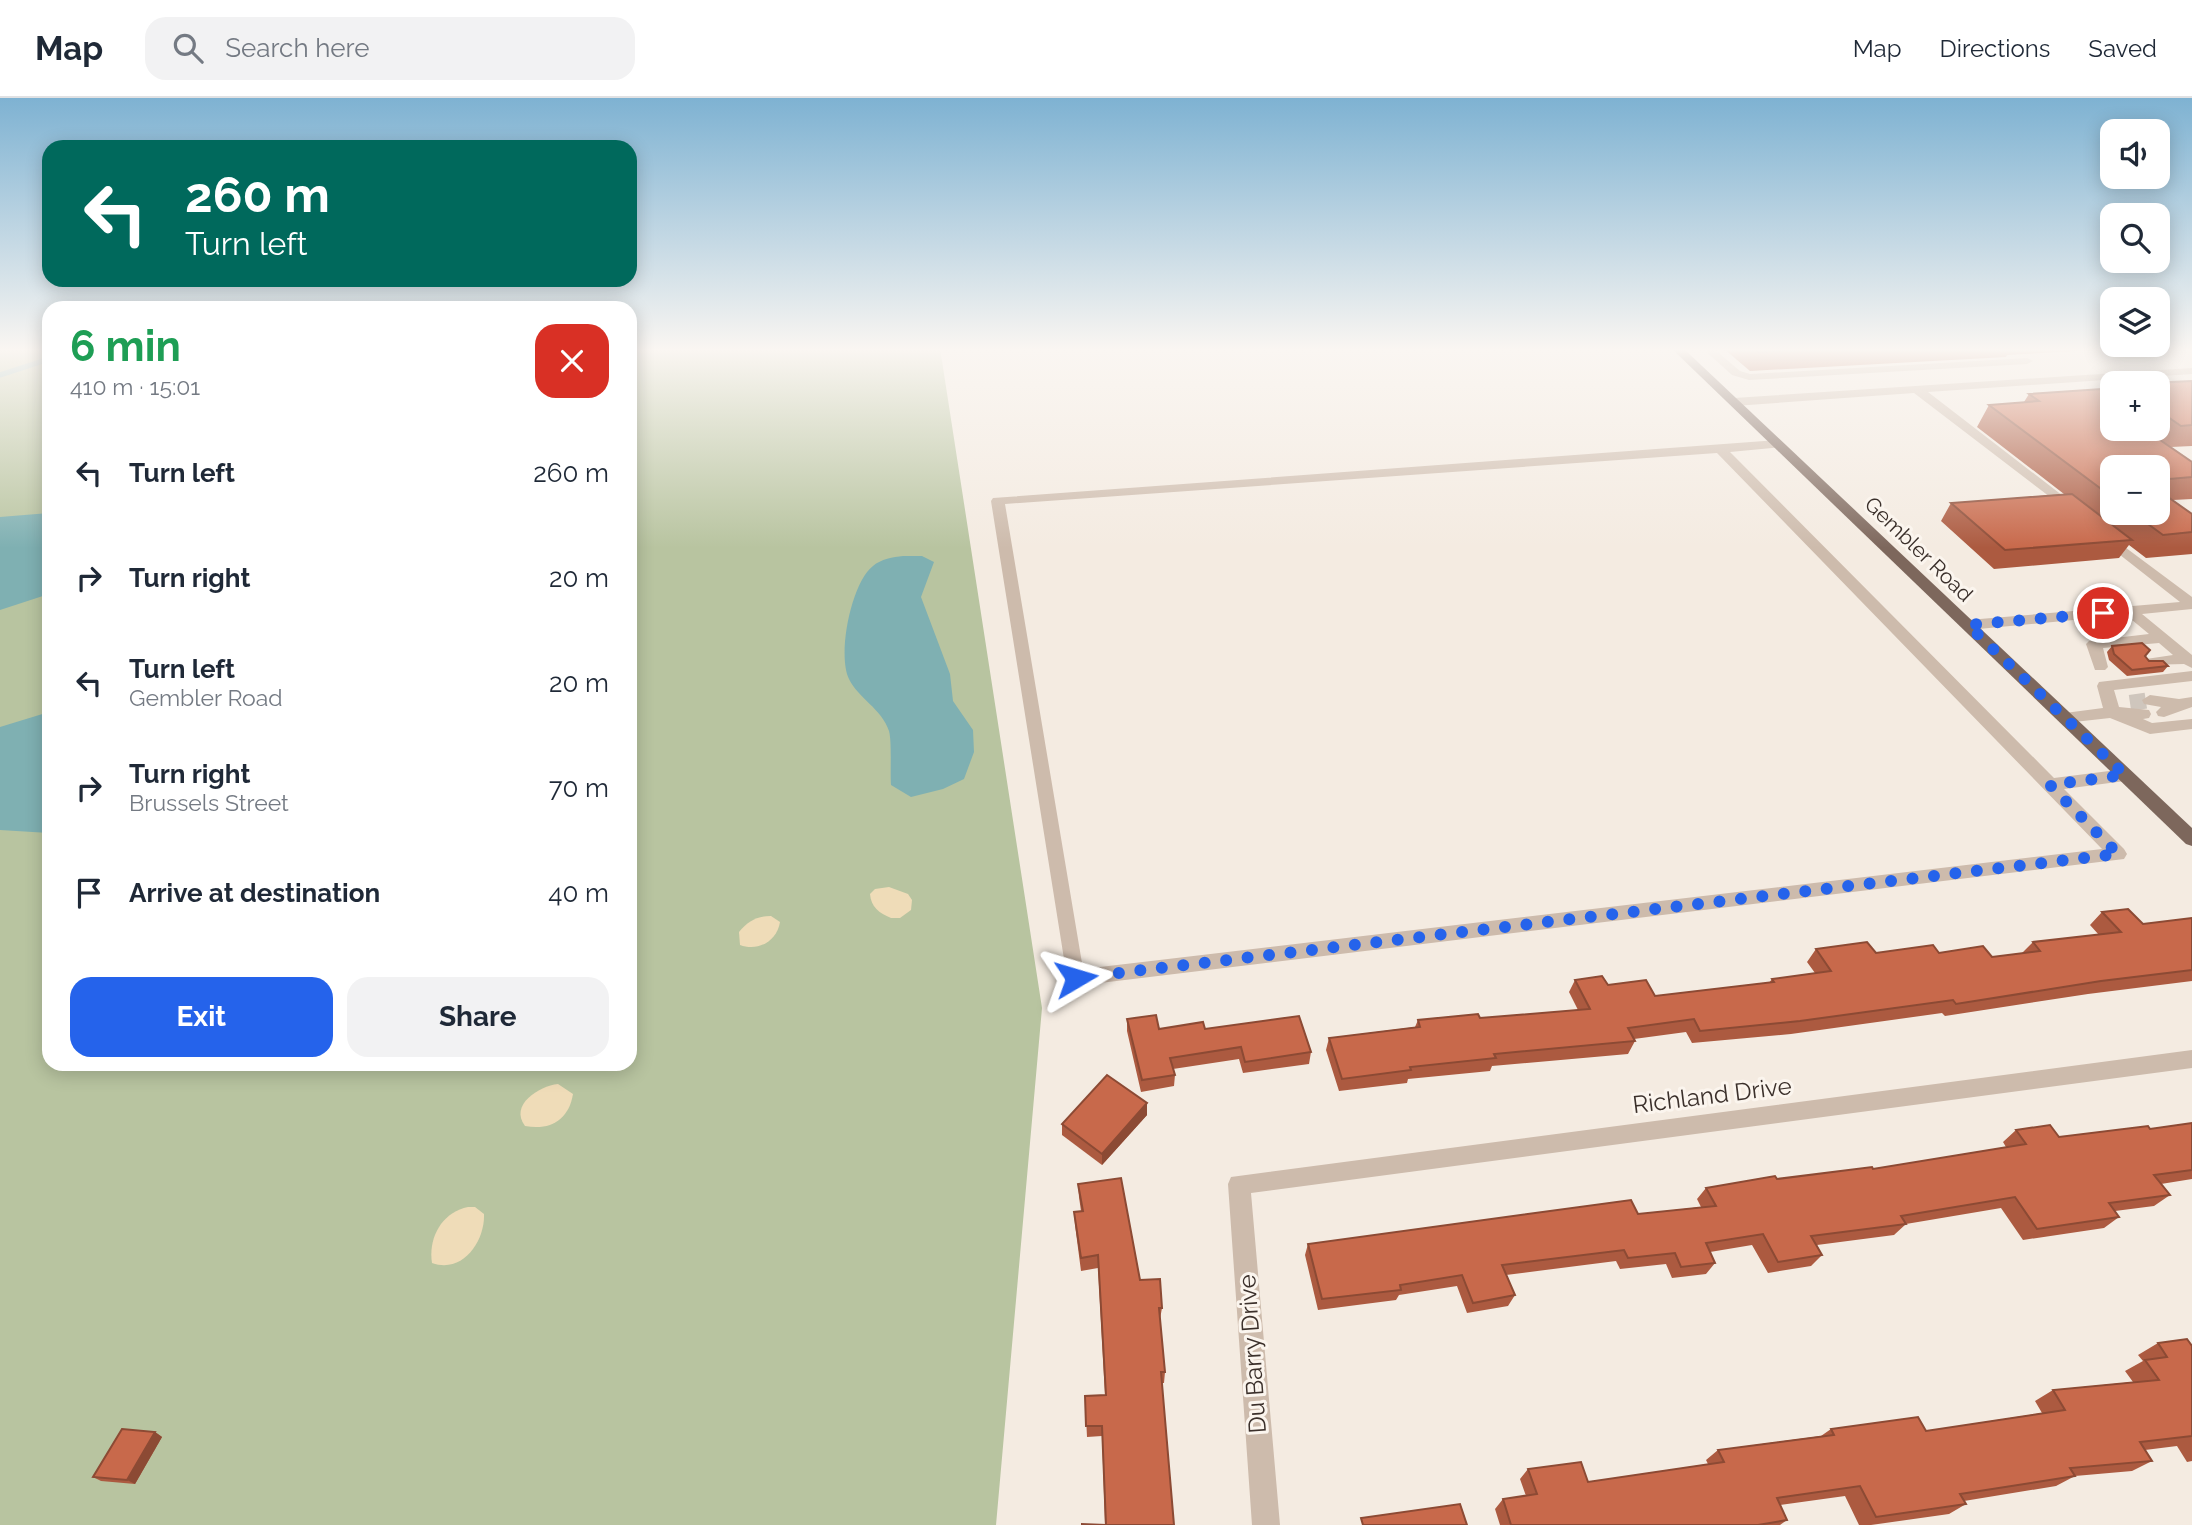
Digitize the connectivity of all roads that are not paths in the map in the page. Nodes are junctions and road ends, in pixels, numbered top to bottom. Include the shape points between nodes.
1 (1748, 415) edge
2 (1949, 415) edge
3 (1778, 444) junction
4 (1720, 449) junction
5 (2192, 605) edge
6 (2130, 611) junction
7 (1968, 625) junction
8 (2162, 638) junction
9 (2189, 661) edge
10 (2151, 662) edge
11 (2192, 676) edge
12 (2105, 687) junction
13 (2186, 703) edge
14 (2120, 709) junction
15 (2164, 712) tunnel mouth
16 (2065, 718) junction
17 (2192, 724) edge
18 (2125, 775) junction
19 (2050, 785) junction
20 (2192, 839) edge
21 (2192, 1059) edge
22 (1239, 1184) joint
23 (1266, 1525) edge

1 - 3 main road, Gembler Road
2 - 5 street
3 - 4 street
3 - 7 main road, Gembler Road
4 - 19 street
4 - 19 street via 998,501 1076,978 2118,854
5 - 6 street
6 - 7 street
6 - 8 street
7 - 16 main road, Gembler Road
8 - 9 street
8 - 12 street via 2094,644 2108,667
9 - 10 street
11 - 12 street
12 - 14 street
13 - 14 street
13 - 15 street
14 - 16 street
14 - 17 street via 2150,729
16 - 18 main road, Gembler Road
18 - 19 street
18 - 20 main road, Gembler Road
21 - 22 street, Richland Drive
22 - 23 street, Du Barry Drive

